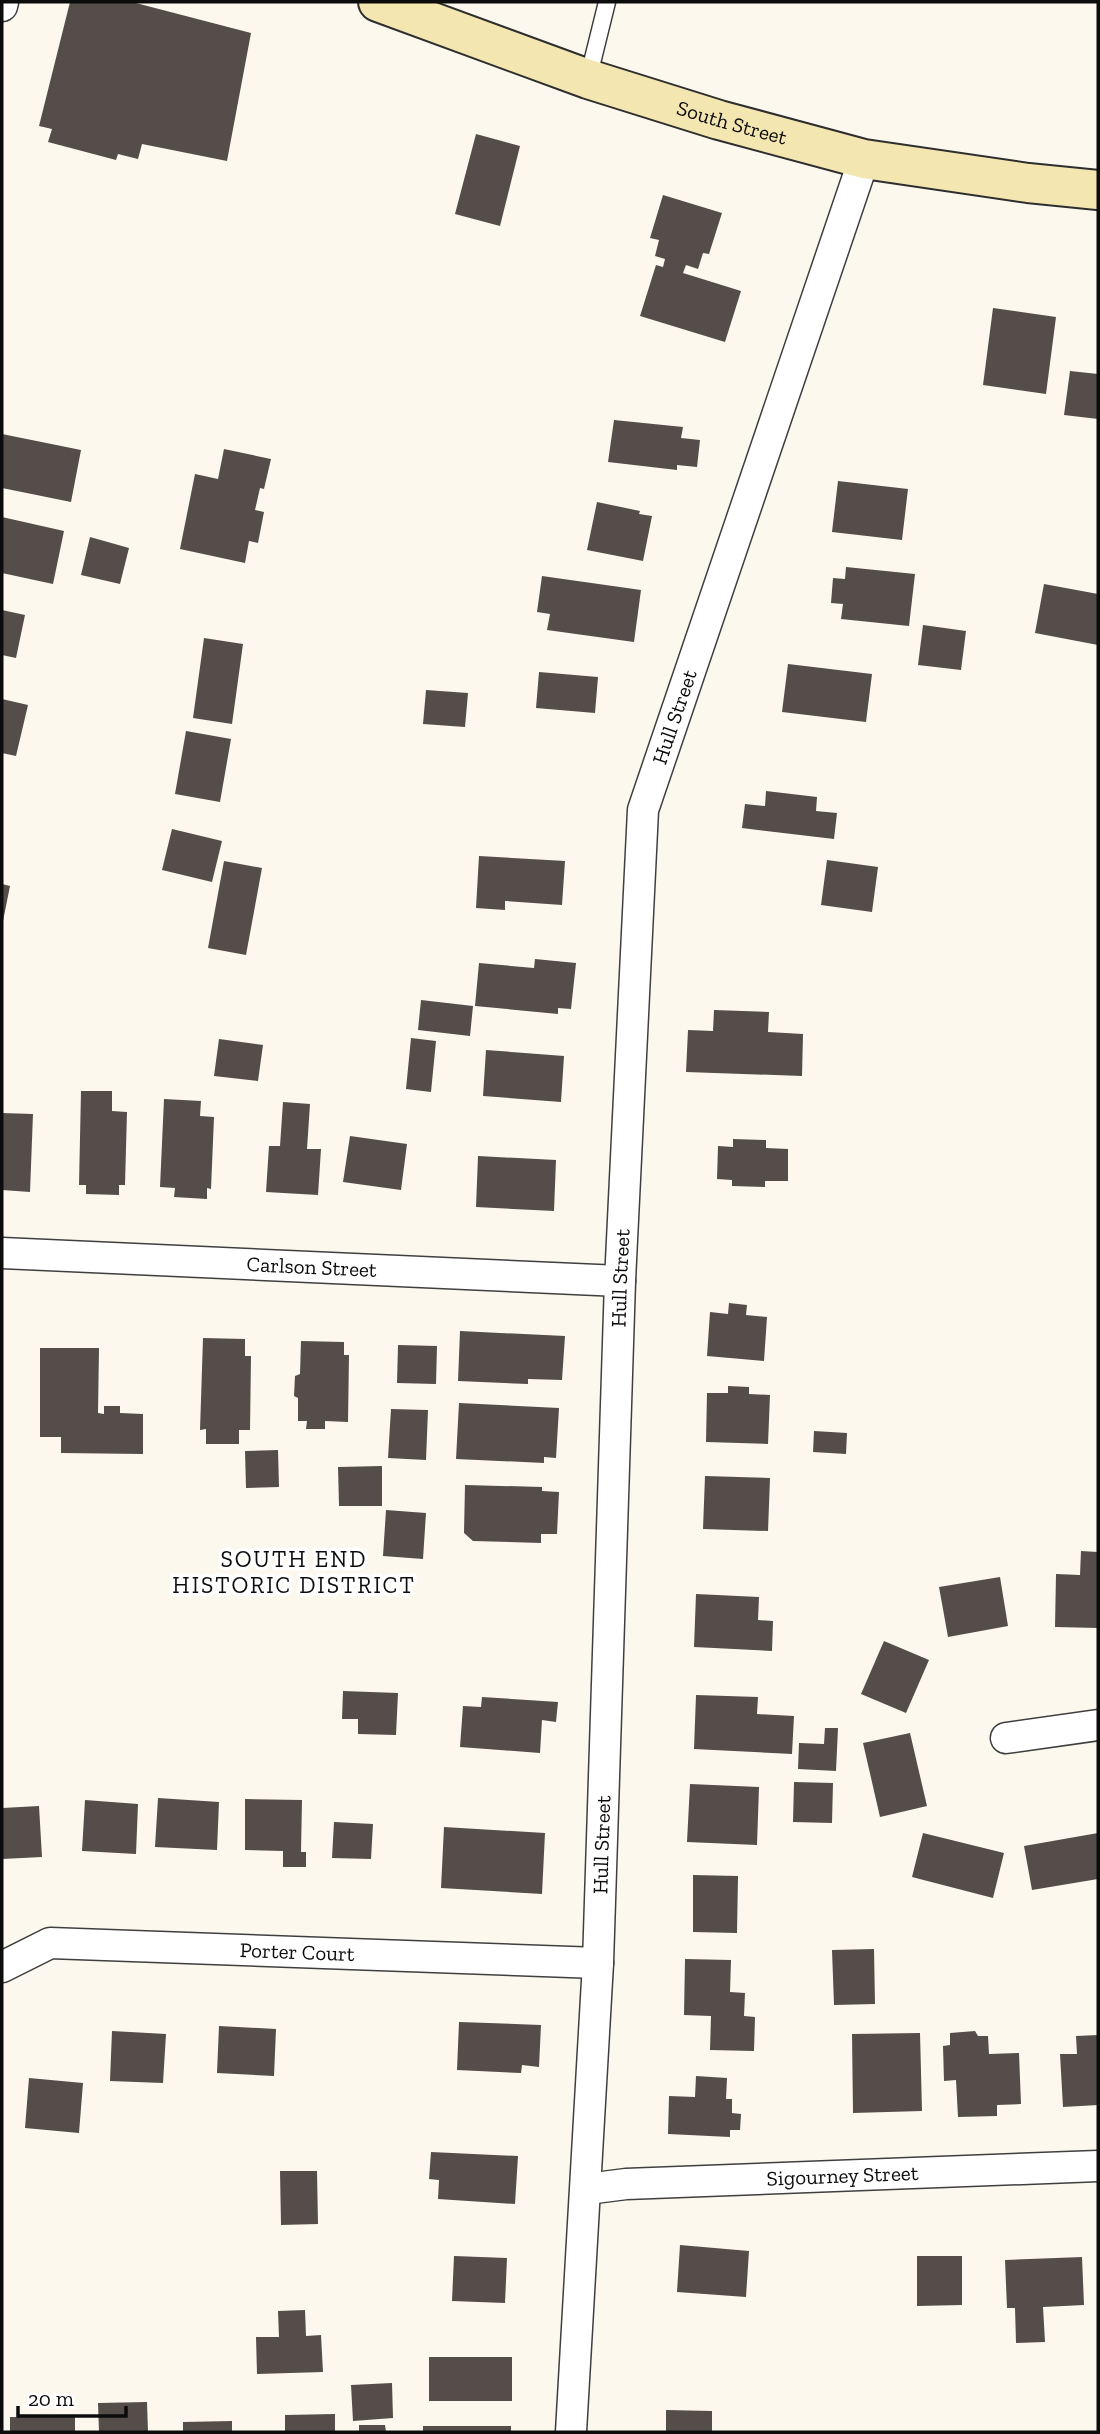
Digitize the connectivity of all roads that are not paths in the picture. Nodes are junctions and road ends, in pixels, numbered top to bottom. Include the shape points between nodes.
1 (378, 2) edge
2 (607, 2) edge
3 (588, 79) junction
4 (864, 159) junction
5 (1098, 190) edge
6 (2, 1253) edge
7 (620, 1281) junction
8 (1098, 1725) edge
9 (1006, 1738) dead end
10 (598, 1963) junction
11 (2, 1967) edge
12 (1098, 2166) edge
13 (587, 2189) junction
14 (571, 2432) edge

1 - 3 main road, South Street
2 - 3 lane
3 - 4 main road, South Street
4 - 5 main road, South Street
4 - 7 street, Hull Street via 643,810
6 - 7 street, Carlson Street
7 - 10 street, Hull Street
8 - 9 street
10 - 11 street, Porter Court via 50,1943
10 - 13 street, Hull Street
12 - 13 street, Sigourney Street
13 - 14 street, Hull Street

